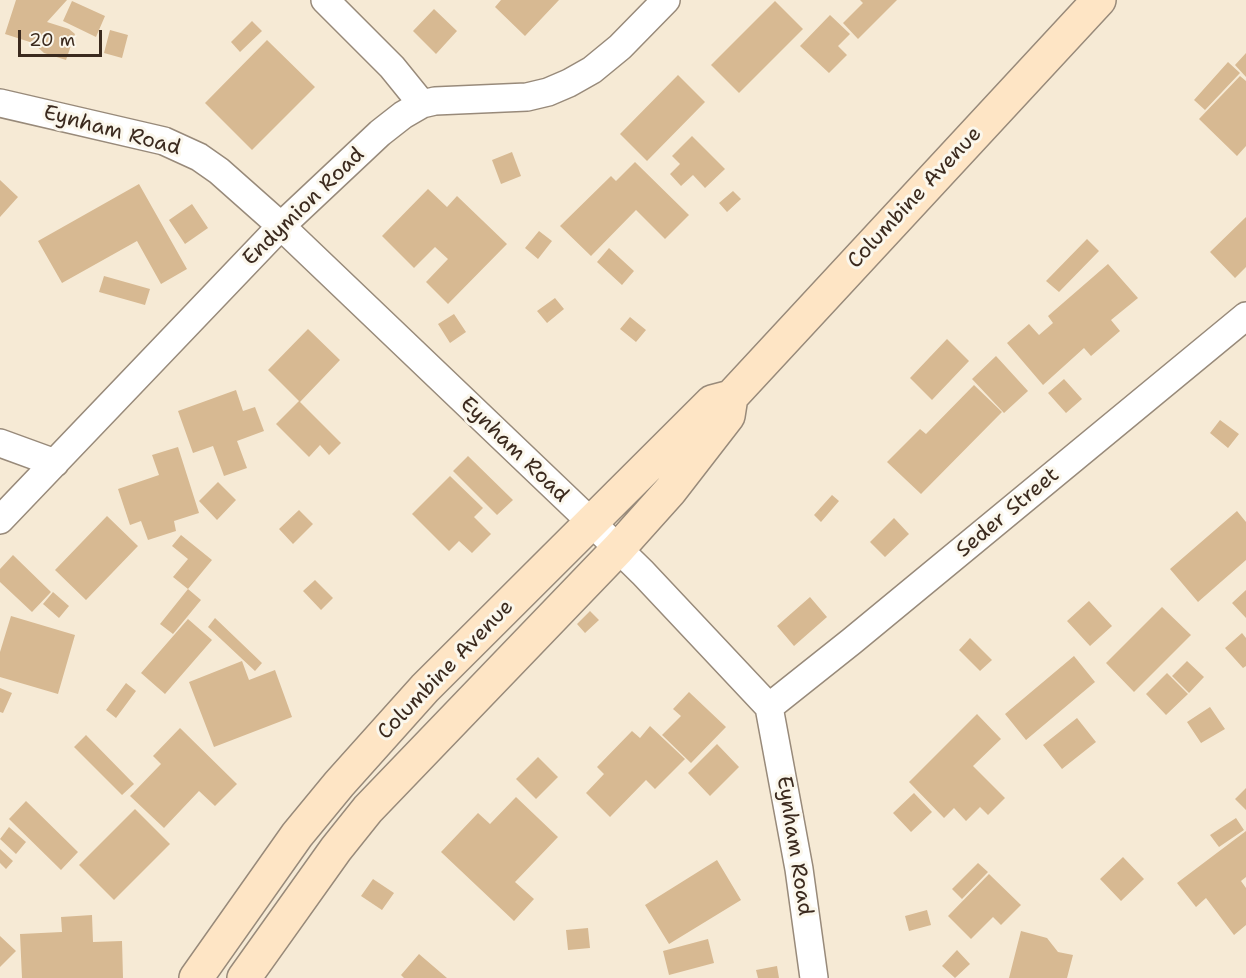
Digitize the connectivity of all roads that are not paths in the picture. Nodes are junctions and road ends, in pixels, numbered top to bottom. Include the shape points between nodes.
1 (325, 0) edge
2 (666, 0) edge
3 (1099, 0) edge
4 (0, 103) edge
5 (422, 104) junction
6 (281, 226) junction
7 (1246, 316) edge
8 (731, 398) junction
9 (0, 443) edge
10 (56, 463) junction
11 (0, 520) edge
12 (592, 523) junction
13 (618, 549) junction
14 (770, 707) junction
15 (339, 784) junction
16 (368, 809) junction
17 (196, 978) edge
18 (244, 978) edge
19 (814, 978) edge

1 - 5 street via 392,67
2 - 5 street, Endymion Road via 620,47 592,70 559,88 527,98
3 - 8 main road, Columbine Avenue
4 - 6 street, Eynham Road via 140,134 182,148 219,171
5 - 6 street, Endymion Road via 380,133
6 - 10 street, Endymion Road
6 - 12 street, Eynham Road
7 - 14 street, Seder Street
8 - 12 main road, Columbine Avenue via 712,402
8 - 13 main road, Columbine Avenue via 728,416 670,491
9 - 10 street
10 - 11 street, Endymion Road
12 - 13 street, Eynham Road
12 - 15 main road, Columbine Avenue via 425,688
13 - 14 street, Eynham Road
13 - 16 main road, Columbine Avenue
14 - 19 street, Eynham Road
15 - 16 main road
15 - 17 main road, Columbine Avenue via 297,834
16 - 18 main road, Columbine Avenue

